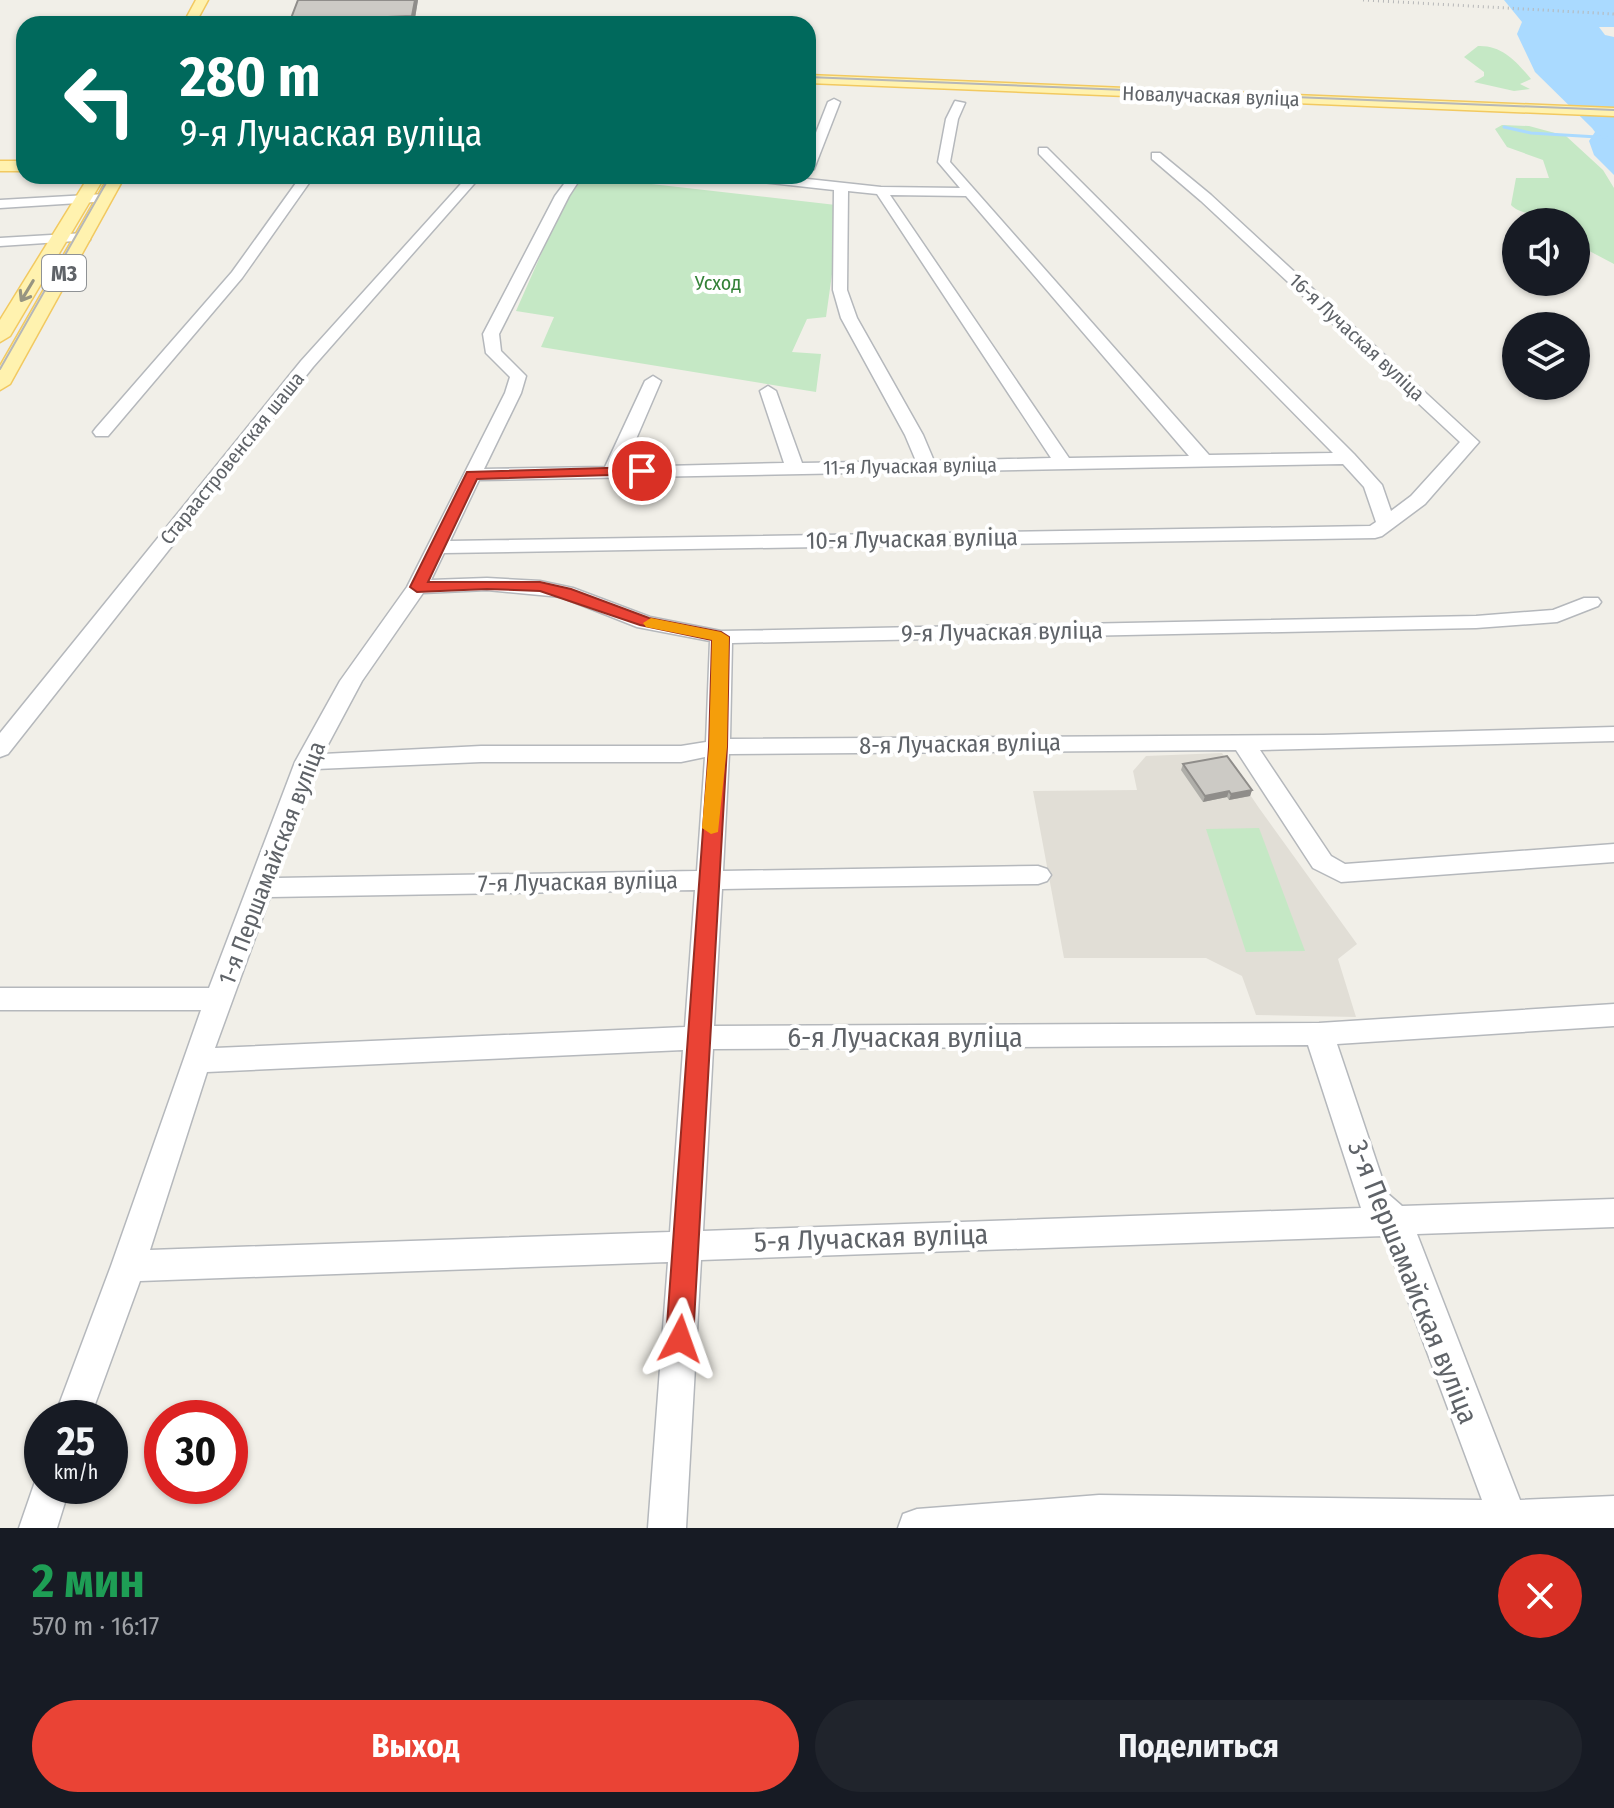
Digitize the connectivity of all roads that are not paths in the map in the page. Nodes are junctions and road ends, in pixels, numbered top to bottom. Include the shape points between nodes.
1 (816, 76) edge
2 (834, 102) dead end
3 (959, 103) dead end
4 (1614, 109) edge
5 (816, 150) edge
6 (1043, 151) dead end
7 (1156, 156) dead end
8 (816, 179) edge
9 (92, 184) edge
10 (113, 184) edge
11 (302, 184) edge
12 (468, 184) edge
13 (570, 184) edge
14 (841, 187) junction
15 (881, 191) junction
16 (969, 192) junction
17 (0, 204) edge
18 (101, 205) junction
19 (77, 207) junction
20 (85, 237) junction
21 (59, 238) junction
22 (0, 242) edge
23 (0, 336) edge
24 (3, 374) edge
25 (653, 381) dead end
26 (768, 391) dead end
27 (102, 432) dead end
28 (1348, 458) junction
29 (1203, 460) junction
30 (1063, 462) junction
31 (927, 466) junction
32 (795, 469) junction
33 (612, 472) junction
34 (472, 475) junction
35 (1386, 523) junction
36 (435, 547) junction
37 (417, 587) junction
38 (1591, 602) dead end
39 (721, 637) junction
40 (1614, 734) edge
41 (1243, 742) junction
42 (718, 747) junction
43 (0, 749) edge
44 (307, 762) junction
45 (1614, 853) edge
46 (1038, 875) dead end
47 (707, 880) junction
48 (261, 888) junction
49 (0, 999) edge
50 (219, 999) junction
51 (1614, 1015) edge
52 (1319, 1034) junction
53 (699, 1038) junction
54 (196, 1061) junction
55 (1614, 1213) edge
56 (1395, 1221) junction
57 (686, 1244) junction
58 (128, 1266) junction
59 (79, 1400) edge
60 (45, 1504) edge
61 (1614, 1515) edge
62 (1510, 1524) edge
63 (38, 1528) edge
64 (667, 1528) edge
65 (917, 1528) edge

1 - 4 main road, Новалучаская вуліца
2 - 5 street
3 - 16 street via 944,162
6 - 28 street
7 - 35 street, 16-я Лучаская вуліца via 1470,442 1418,500
8 - 14 street
9 - 19 main road, М3
10 - 18 main road, М3
11 - 27 street via 237,275
12 - 43 street, Стараастровенская шаша via 307,364
13 - 34 street, 1-я Першамайская вуліца via 491,334 492,354 518,376
14 - 15 street
14 - 31 street via 840,290 849,318
15 - 16 street
15 - 30 street
16 - 29 street
17 - 19 street
18 - 19 street
18 - 20 main road, М3
19 - 21 main road, М3
20 - 21 street
20 - 24 main road, М3
21 - 22 street
21 -> 23 main road, М3
25 - 33 street
26 - 32 street
28 - 29 street, 11-я Лучаская вуліца
28 - 35 street via 1373,485
29 - 30 street, 11-я Лучаская вуліца
30 - 31 street, 11-я Лучаская вуліца
31 - 32 street, 11-я Лучаская вуліца
32 - 33 street, 11-я Лучаская вуліца
33 - 34 street, 11-я Лучаская вуліца
34 - 36 street, 1-я Першамайская вуліца
35 - 36 street, 10-я Лучаская вуліца via 1375,532
36 - 37 street, 1-я Першамайская вуліца
37 - 39 street, 9-я Лучаская вуліца via 540,587 645,622
37 - 44 street, 1-я Першамайская вуліца via 351,681
38 - 39 street, 9-я Лучаская вуліца via 1557,616 1476,622
39 - 42 street
40 - 41 street, 8-я Лучаская вуліца
41 - 42 street, 8-я Лучаская вуліца
41 - 45 street via 1322,862 1341,873
42 - 44 street, 8-я Лучаская вуліца via 681,754 481,754
42 - 47 street
44 - 48 street, 1-я Першамайская вуліца
46 - 47 street, 7-я Лучаская вуліца
47 - 48 street, 7-я Лучаская вуліца
47 - 53 street
48 - 50 street, 1-я Першамайская вуліца
49 - 50 street
50 - 54 street, 1-я Першамайская вуліца
51 - 52 street, 6-я Лучаская вуліца
52 - 53 street, 6-я Лучаская вуліца
52 - 56 street, 3-я Першамайская вуліца via 1374,1201
53 - 54 street, 6-я Лучаская вуліца
53 - 57 street
54 - 58 street, 1-я Першамайская вуліца
55 - 56 street, 5-я Лучаская вуліца
56 - 57 street, 5-я Лучаская вуліца
56 - 62 street, 3-я Першамайская вуліца
57 - 58 street, 5-я Лучаская вуліца
57 - 64 street
58 - 59 street, 1-я Першамайская вуліца
60 - 63 street
61 - 62 street
62 - 65 street via 1099,1514

